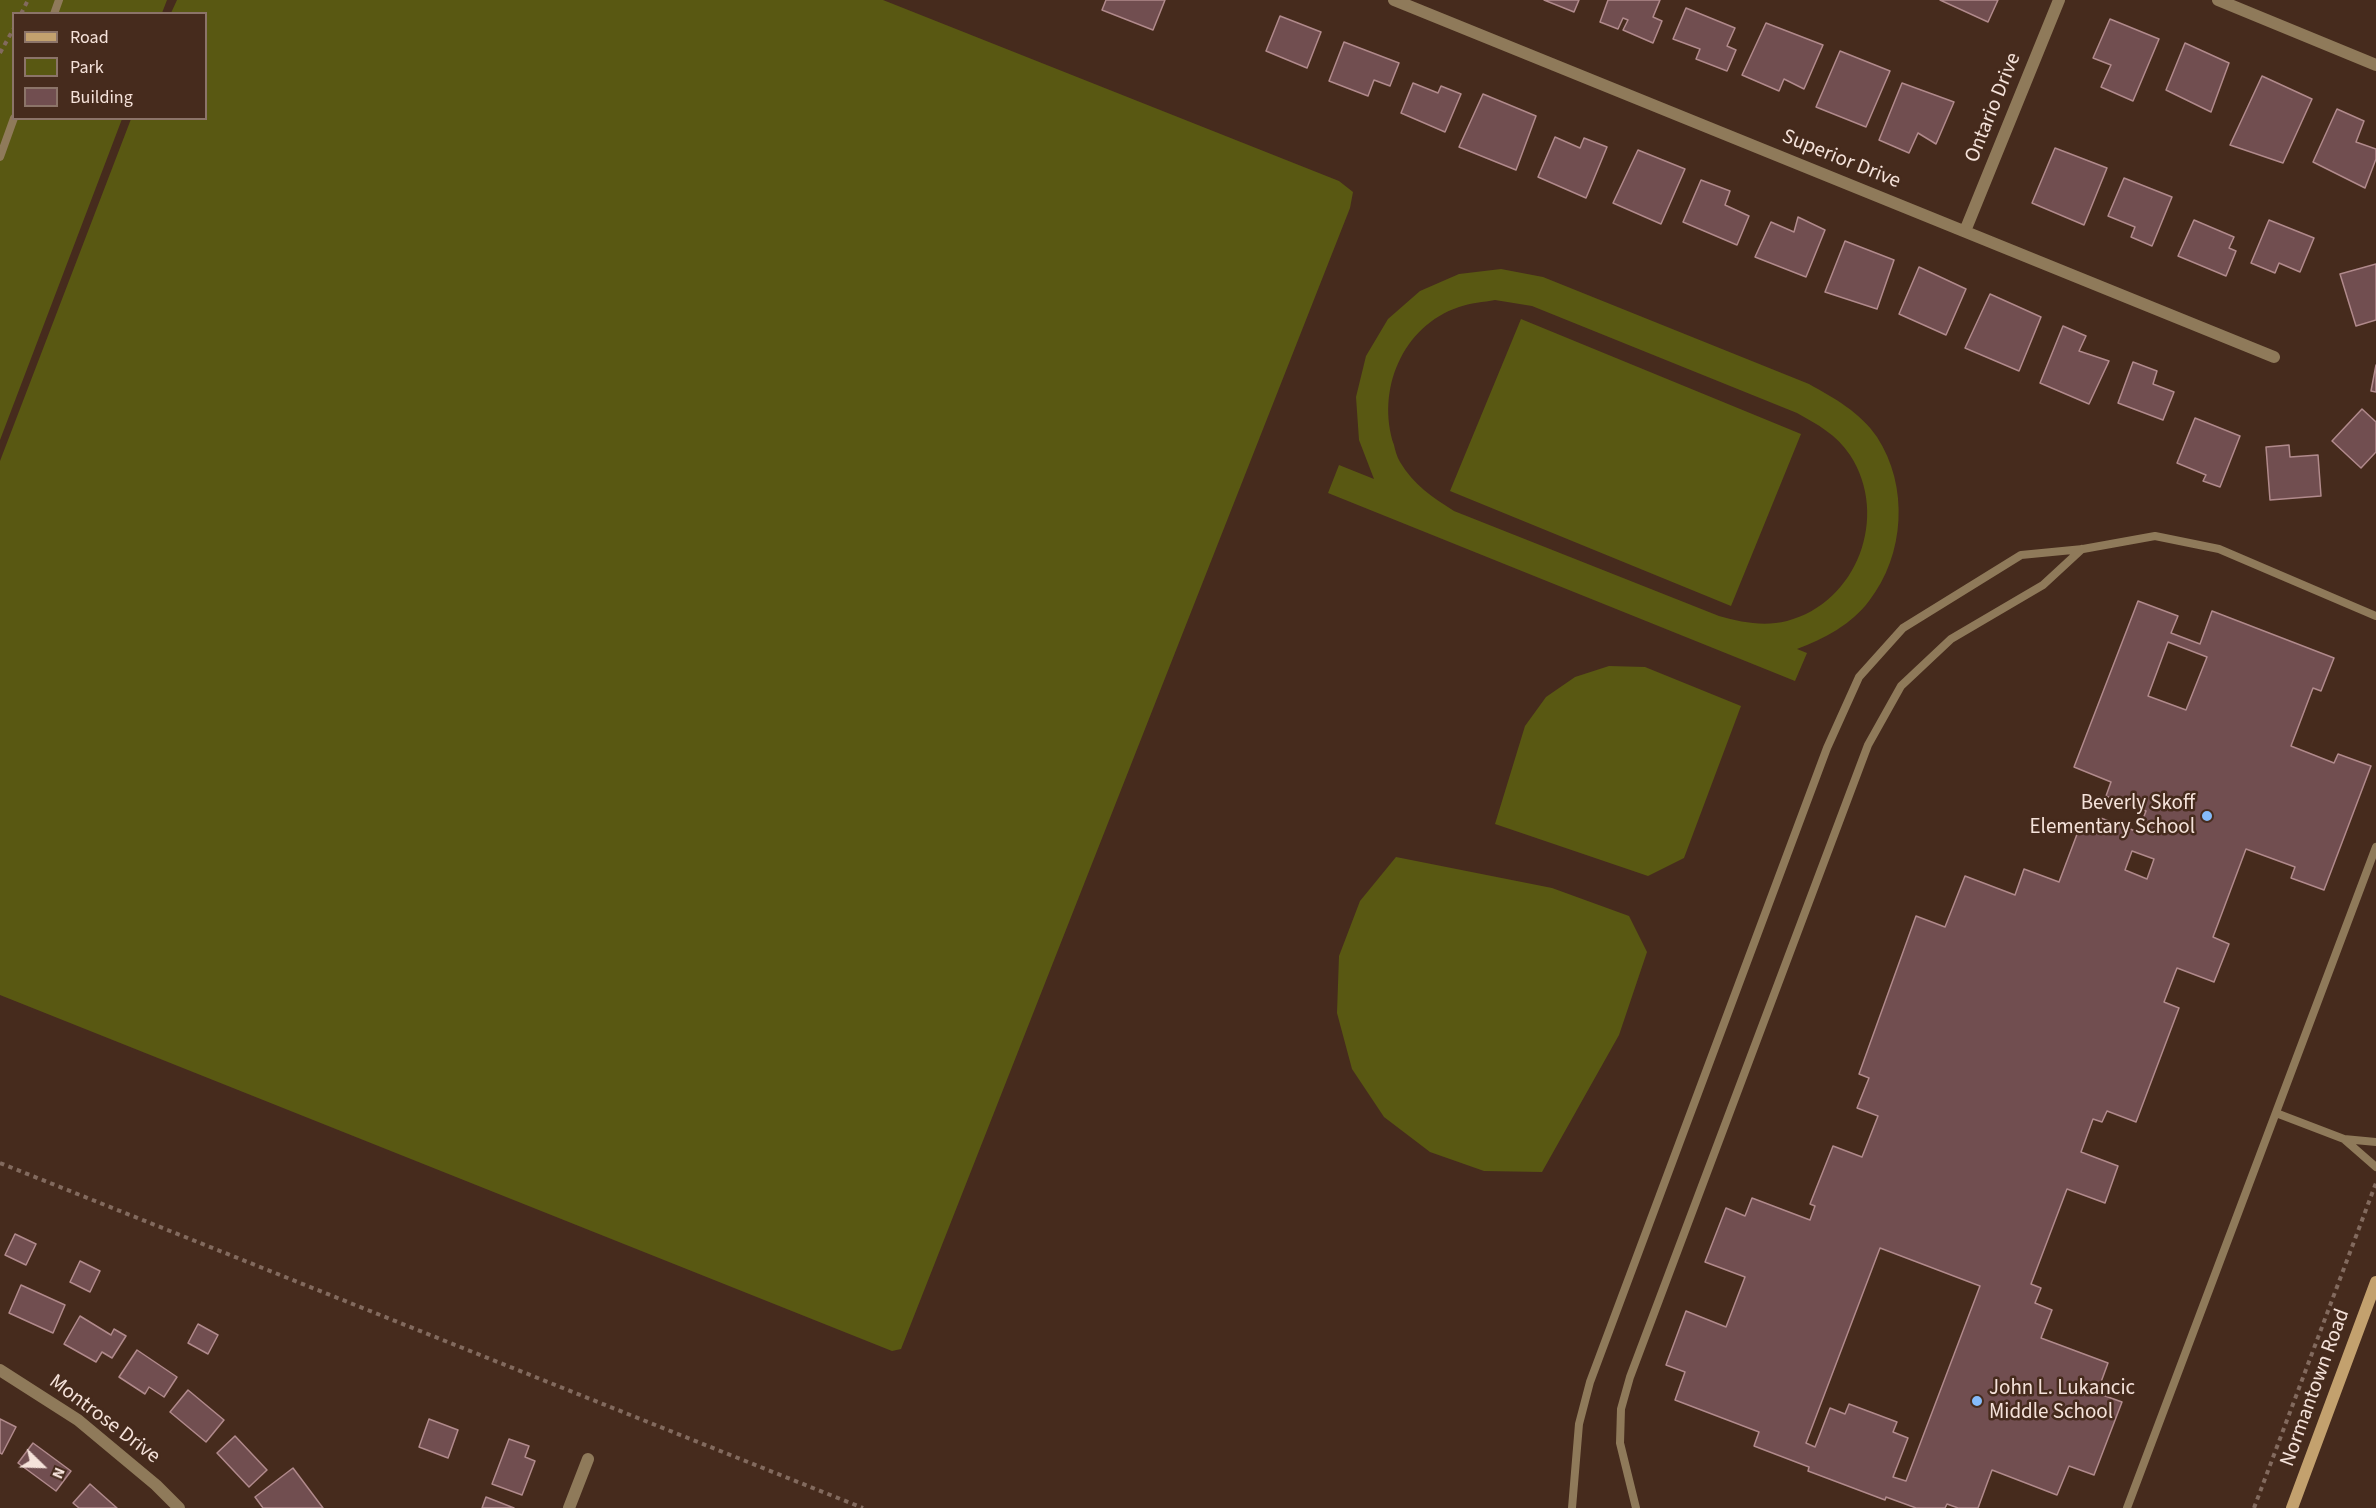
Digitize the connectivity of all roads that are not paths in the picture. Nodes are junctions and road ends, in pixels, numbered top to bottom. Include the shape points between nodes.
1 (1394, 0) edge
2 (2059, 0) edge
3 (2218, 0) edge
4 (2376, 65) edge
5 (13, 120) edge
6 (0, 157) edge
7 (1965, 231) junction
8 (2274, 357) dead end
9 (2083, 549) junction
10 (2376, 616) edge
11 (2376, 847) edge
12 (2276, 1113) junction
13 (2344, 1139) junction
14 (2376, 1142) edge
15 (2376, 1167) edge
16 (2376, 1282) edge
17 (0, 1370) edge
18 (588, 1459) dead end
19 (179, 1508) edge
20 (568, 1508) edge
21 (1572, 1508) edge
22 (1636, 1508) edge
23 (2127, 1508) edge
24 (2292, 1508) edge

1 - 7 street, Superior Drive
2 - 7 street, Ontario Drive
3 - 4 street
5 - 6 lane
7 - 8 street, Superior Drive
9 - 10 lane via 2155,536 2219,549
9 - 21 lane via 2021,555 1903,628 1859,677 1827,748 1590,1382 1579,1424
9 - 22 lane via 2043,585 1951,639 1901,686 1868,745 1630,1377 1621,1409 1620,1443
11 - 12 lane
12 - 13 lane
12 - 23 lane
13 - 14 lane
13 - 15 lane
16 - 24 street, Normantown Road
17 - 19 street, Montrose Drive via 78,1420
18 - 20 street

